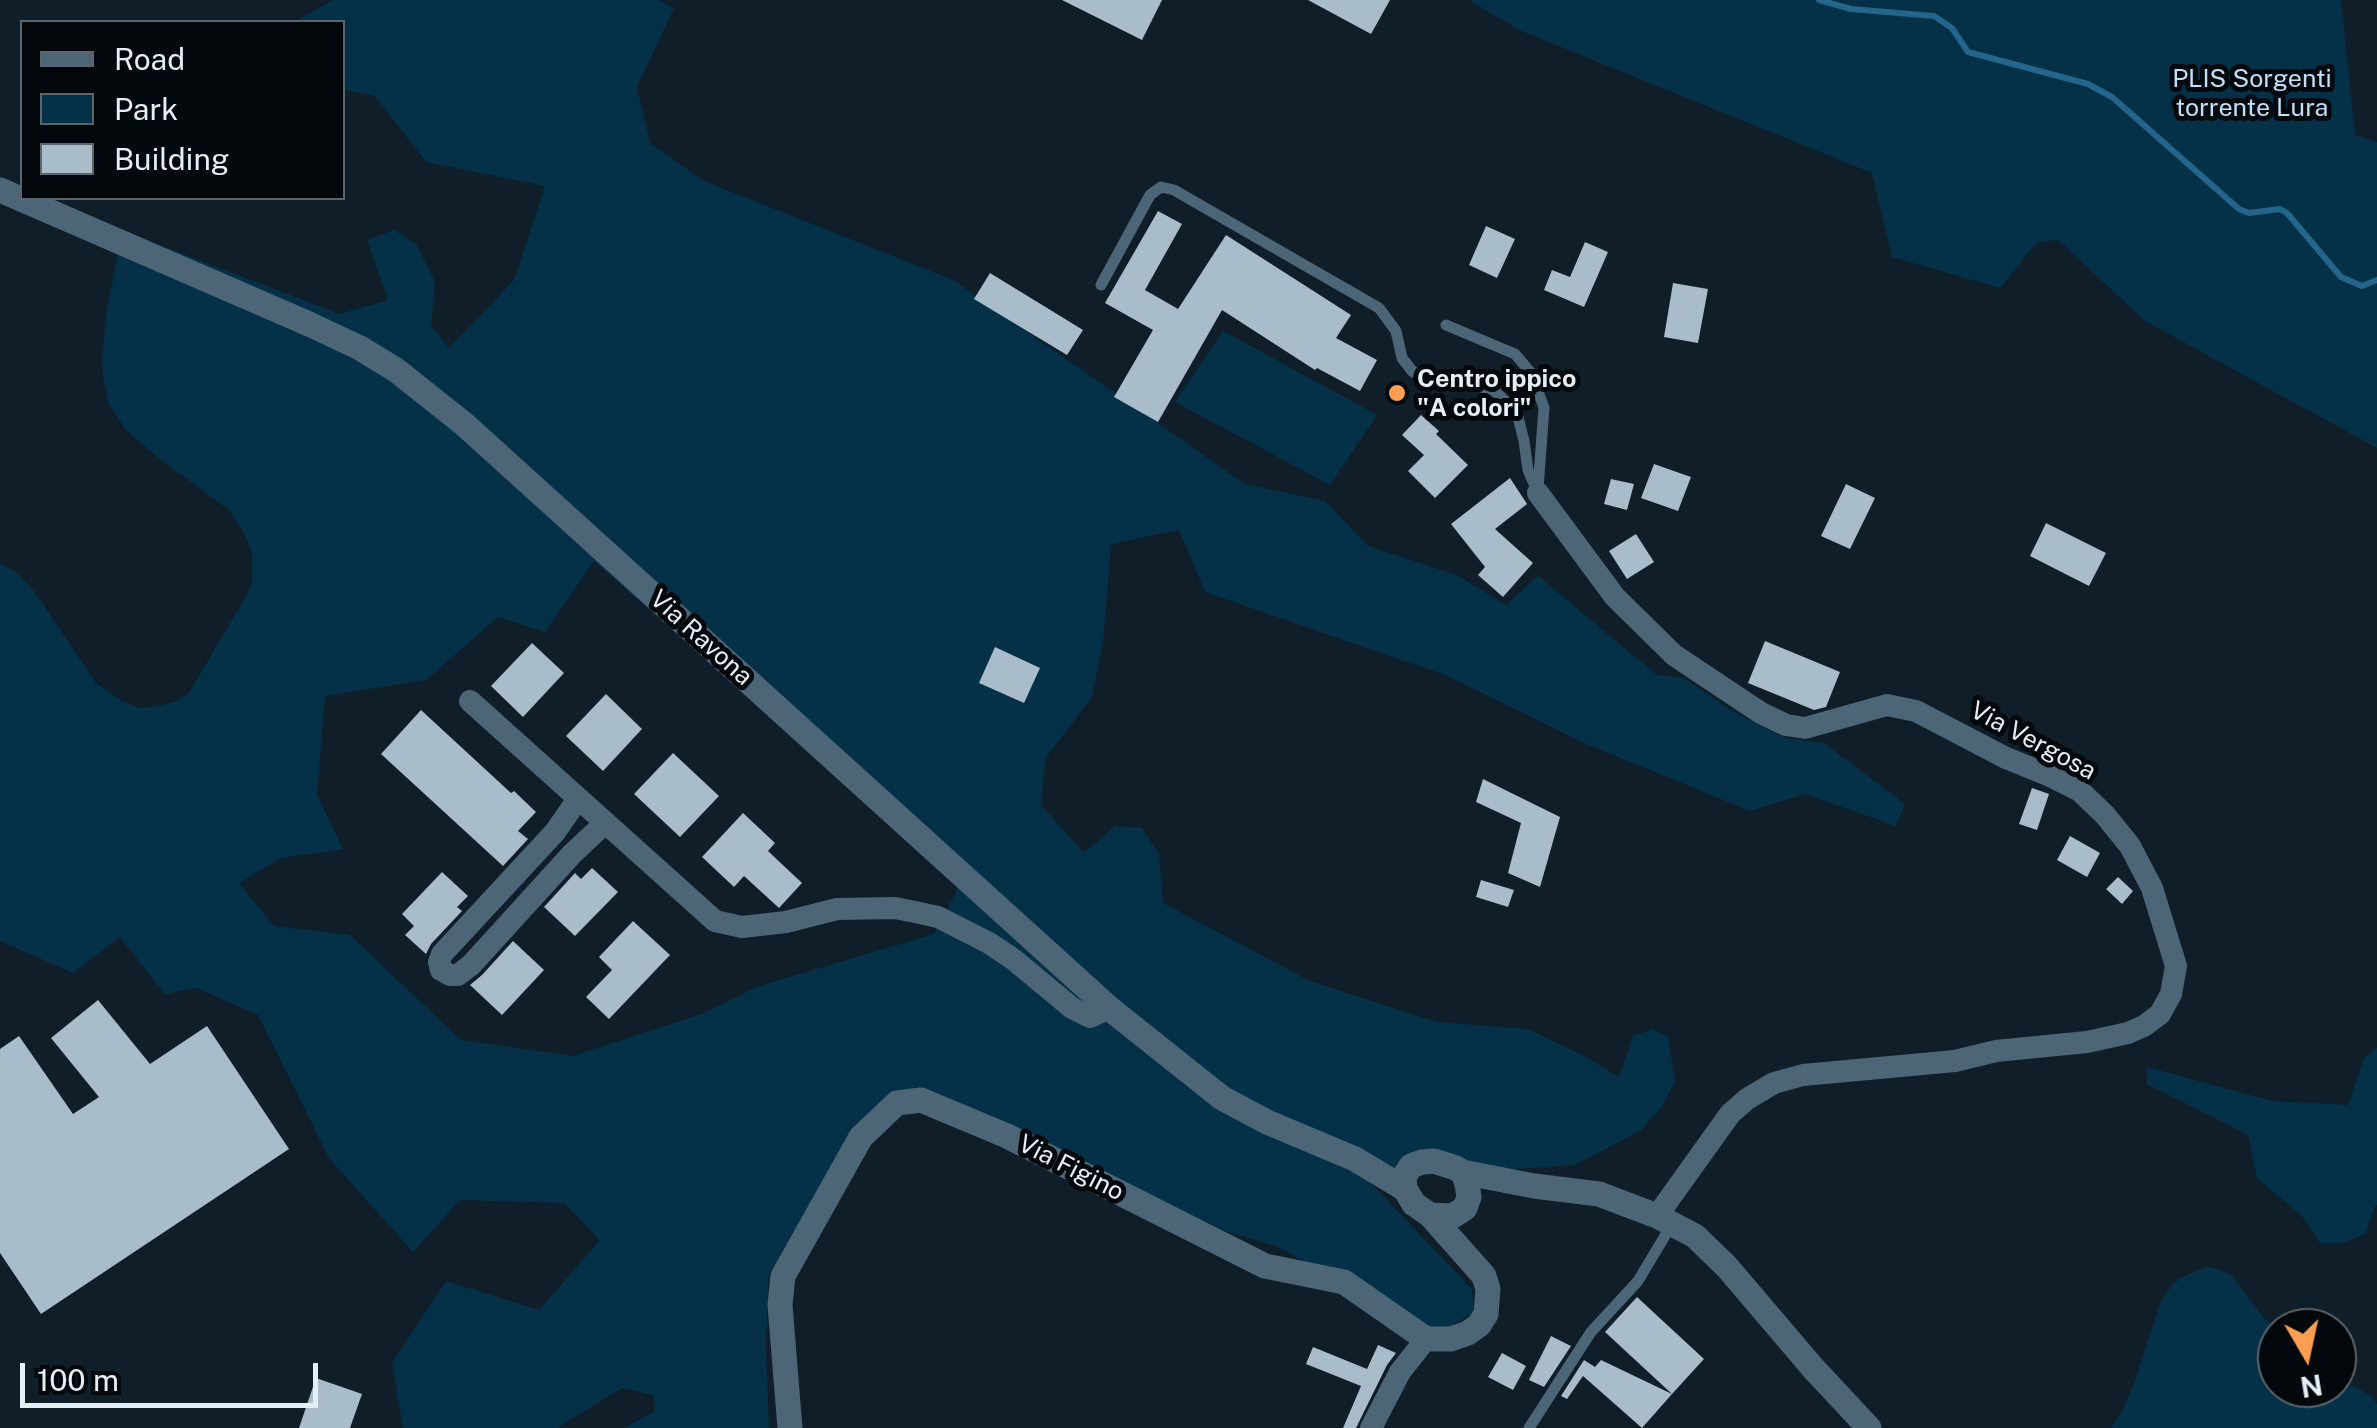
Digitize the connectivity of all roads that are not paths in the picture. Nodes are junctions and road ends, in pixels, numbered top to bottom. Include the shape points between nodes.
1 (23, 200) edge
2 (1101, 286) dead end
3 (1446, 325) dead end
4 (1538, 493) junction
5 (470, 701) dead end
6 (578, 799) junction
7 (605, 824) junction
8 (490, 902) junction
9 (511, 921) junction
10 (1110, 1008) junction
11 (1462, 1172) junction
12 (1408, 1178) junction
13 (1534, 1186) junction
14 (1464, 1208) junction
15 (1430, 1215) junction
16 (1664, 1220) junction
17 (1456, 1243) junction
18 (1426, 1340) junction
19 (1372, 1426) edge
20 (790, 1428) edge
21 (1530, 1428) edge
22 (1868, 1428) edge

1 - 10 street, Via Ravona via 308,324 396,370 478,436
2 - 4 lane via 1150,195 1161,187 1174,190 1379,308 1396,330 1412,372 1496,391 1517,413
3 - 4 lane via 1514,354 1532,374 1544,408
4 - 16 street, Via Vergosa via 1615,597 1674,655 1761,713 1805,728 1886,705 1916,711 2080,791 2130,846 2152,888 2176,966 2160,1014 2128,1033 1774,1084 1730,1114
5 - 6 street
6 - 7 street
6 - 8 street
7 - 9 street
7 - 10 street via 714,922 742,928 837,909 915,912 989,944 1090,1017
8 - 9 street
8 - 9 street via 442,954 440,970 458,975
10 - 12 street, Via Ravona via 1222,1098
11 - 12 street via 1422,1162
11 - 13 street
11 - 14 street via 1469,1196
12 - 15 street via 1414,1204
13 - 14 street
13 - 16 street via 1599,1194
14 - 15 street via 1453,1216
14 - 17 street
15 - 17 street
16 - 21 lane via 1638,1281 1591,1332
16 - 22 street via 1695,1236 1727,1267
17 - 18 street via 1484,1276 1486,1314 1468,1333
18 - 19 street via 1400,1372
18 - 20 street, Via Figino via 1344,1282 1264,1266 1007,1136 921,1100 897,1103 861,1137 783,1276

